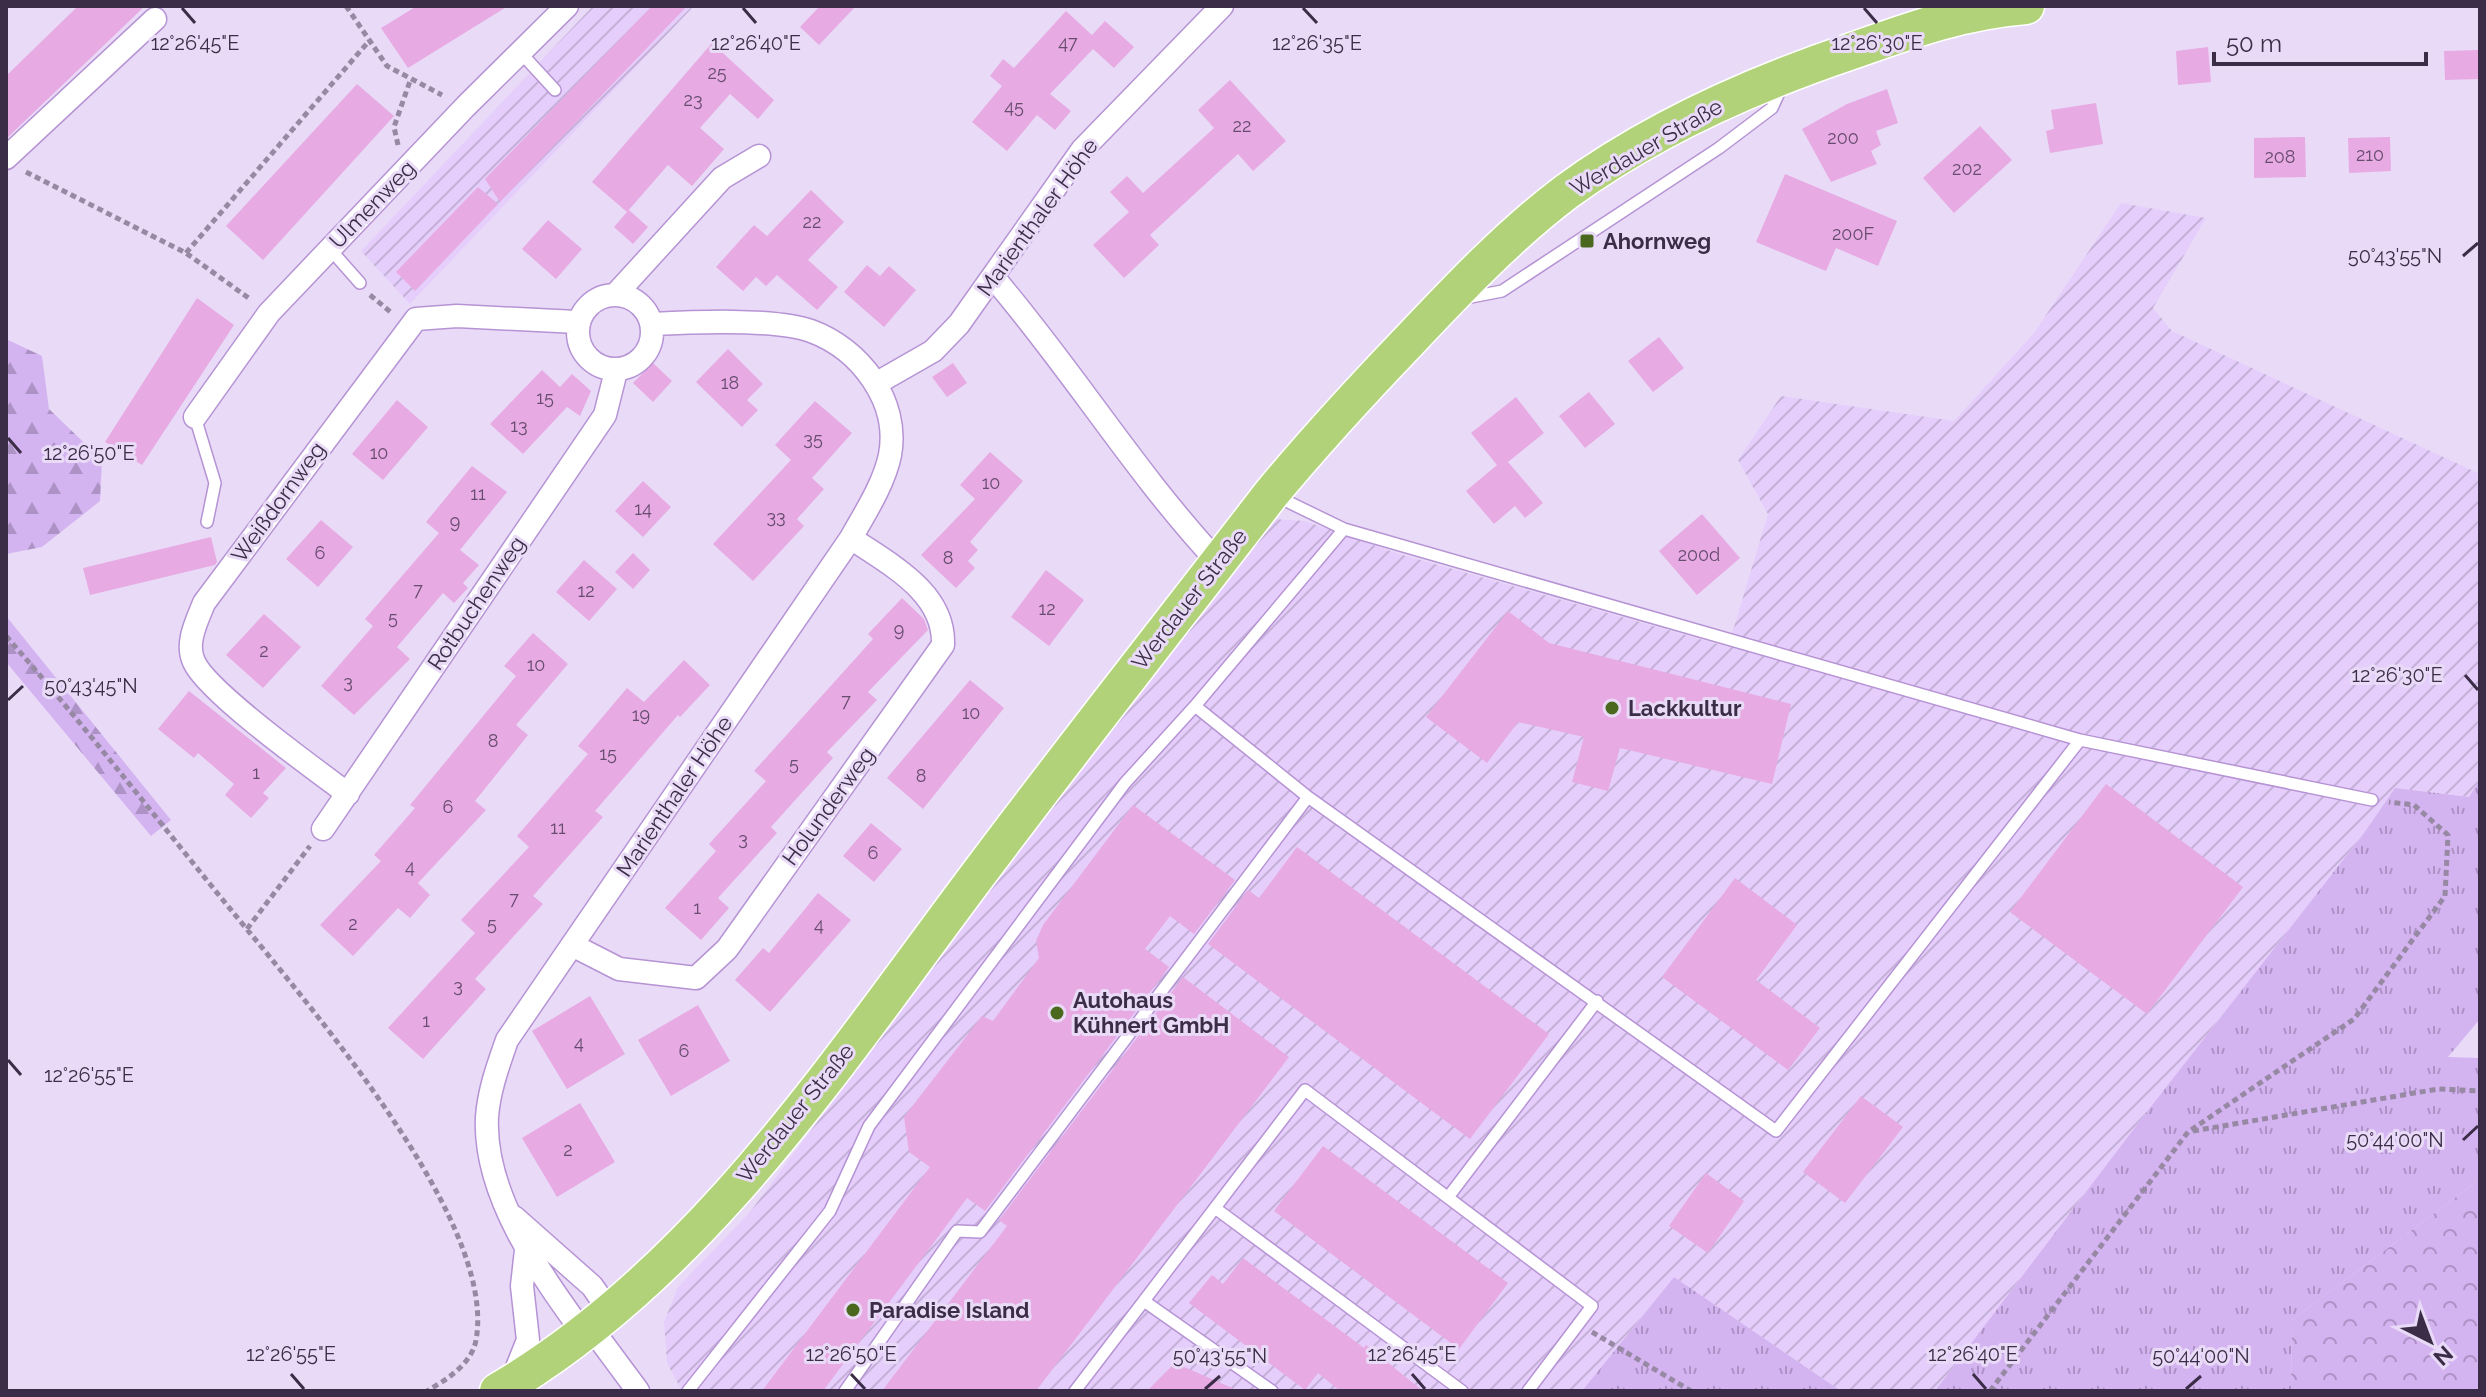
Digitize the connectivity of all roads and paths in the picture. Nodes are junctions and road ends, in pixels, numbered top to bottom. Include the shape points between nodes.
1 (346, 6) edge
2 (567, 6) edge
3 (1222, 6) edge
4 (2026, 6) edge
5 (155, 19) dead end
6 (369, 41) junction
7 (521, 53) junction
8 (410, 81) junction
9 (555, 90) dead end
10 (466, 106) junction
11 (759, 156) dead end
12 (13, 164) edge
13 (404, 171) junction
14 (330, 249) junction
15 (186, 253) junction
16 (993, 277) junction
17 (360, 283) joint
18 (616, 294) junction
19 (269, 313) junction
20 (577, 322) junction
21 (411, 324) junction
22 (652, 324) junction
23 (616, 371) junction
24 (877, 383) junction
25 (195, 417) joint
26 (1271, 494) junction
27 (207, 522) dead end
28 (1344, 529) junction
29 (851, 538) junction
30 (1218, 562) junction
31 (6, 636) edge
32 (1195, 706) junction
33 (2080, 740) junction
34 (348, 794) junction
35 (1308, 797) junction
36 (2372, 800) joint
37 (323, 829) joint
38 (247, 929) junction
39 (572, 945) junction
40 (1597, 1001) junction
41 (2480, 1091) edge
42 (2188, 1132) junction
43 (1449, 1196) junction
44 (1215, 1208) junction
45 (513, 1216) junction
46 (526, 1250) junction
47 (1144, 1301) junction
48 (1579, 1324) junction
49 (596, 1325) junction
50 (504, 1388) edge
51 (427, 1391) edge
52 (638, 1391) edge
53 (688, 1391) edge
54 (845, 1391) edge
55 (1075, 1391) edge
56 (1272, 1391) edge
57 (1462, 1391) edge
58 (1528, 1391) edge
59 (1691, 1391) edge
60 (1990, 1391) edge

1 - 6 path
2 - 7 street, Ulmenweg
3 - 16 street, Marienthaler Höhe via 1082,150
4 - 26 main road, Werdauer Straße via 1977,10 1789,72 1699,112 1598,170 1487,259
5 - 12 street
6 - 8 path via 387,66
6 - 15 path
7 - 9 lane
7 - 10 street, Ulmenweg
8 - 10 path
8 - 13 path via 394,127
10 - 13 street, Ulmenweg
11 - 18 street via 722,178
12 - 15 path
13 - 14 street, Ulmenweg
14 - 17 lane
14 - 19 street, Ulmenweg
15 - 19 path
16 - 24 street, Marienthaler Höhe via 933,351
16 - 30 street via 1048,341 1176,517
17 - 21 path via 382,308
18 - 20 street via 598,298
18 - 22 street via 645,310
19 - 25 street, Ulmenweg
20 - 21 street via 457,316 416,319
20 - 23 street via 578,338 593,362
21 - 34 street, Weißdornweg via 204,603 191,636 194,662 221,692
22 - 23 street via 645,355
22 - 24 street, Marienthaler Höhe via 773,326 811,332 857,361
23 - 34 street, Rotbuchenweg via 605,415
24 - 29 street, Marienthaler Höhe via 890,419 890,455
25 - 27 lane via 215,483
26 - 28 lane
26 - 30 main road, Werdauer Straße
28 - 32 lane
28 - 33 lane
29 - 39 street, Marienthaler Höhe
29 - 39 street, Holunderweg via 917,584 944,623 943,645 727,949 696,978 619,969
30 - 49 main road, Werdauer Straße via 856,1038 722,1204 662,1269
31 - 38 path
32 - 35 lane
32 - 53 lane via 1125,783 869,1126 830,1211
33 - 36 lane
33 - 40 lane via 1776,1131
34 - 37 street, Rotbuchenweg
35 - 40 lane
35 - 54 lane via 980,1232 957,1231
36 - 42 path via 2414,805 2448,835 2445,896 2354,1019
37 - 38 path
38 - 51 path via 361,1074 418,1157 460,1244 476,1291 476,1340 472,1354
39 - 45 street, Marienthaler Höhe via 507,1040 492,1082 490,1150 498,1186
40 - 43 lane
41 - 42 path via 2438,1089
42 - 60 path
43 - 44 lane via 1305,1090
43 - 48 lane via 1592,1306
44 - 47 lane
44 - 57 lane
45 - 46 street, Marienthaler Höhe
45 - 49 street, Marienthaler Höhe via 592,1286
46 - 49 street, Marienthaler Höhe
46 - 50 street, Marienthaler Höhe via 522,1286 528,1340
47 - 55 lane
47 - 56 lane
48 - 58 lane
48 - 59 path
49 - 50 main road, Werdauer Straße
49 - 52 street

